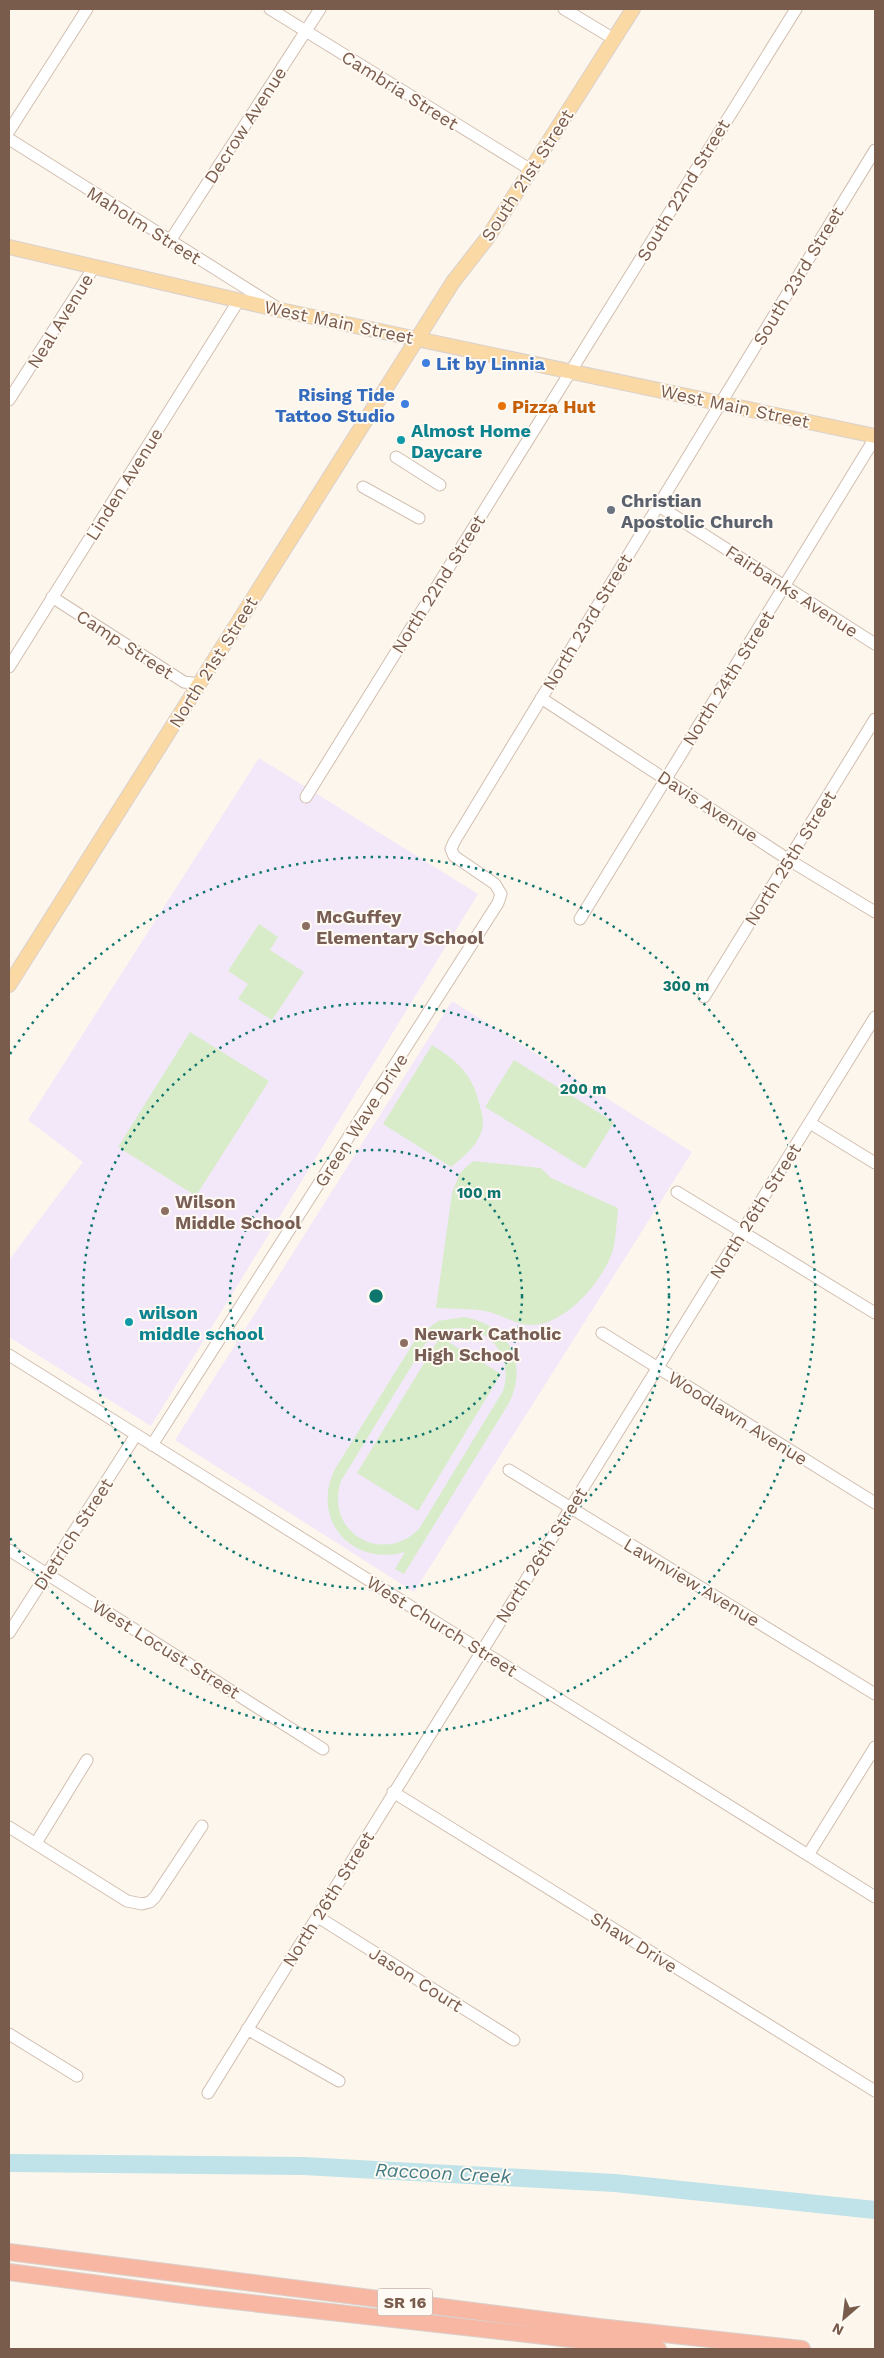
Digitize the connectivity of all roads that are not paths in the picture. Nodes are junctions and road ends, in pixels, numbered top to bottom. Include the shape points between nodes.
1 (87, 9) edge
2 (270, 9) edge
3 (320, 9) edge
4 (564, 9) edge
5 (632, 9) edge
6 (796, 9) edge
7 (306, 31) junction
8 (614, 39) junction
9 (9, 131) edge
10 (9, 139) edge
11 (875, 150) edge
12 (531, 170) junction
13 (170, 241) junction
14 (9, 247) edge
15 (94, 267) junction
16 (239, 300) junction
17 (280, 310) junction
18 (418, 339) junction
19 (571, 371) junction
20 (9, 400) edge
21 (722, 403) junction
22 (875, 437) edge
23 (396, 457) dead end
24 (440, 485) dead end
25 (363, 487) dead end
26 (659, 506) junction
27 (419, 518) dead end
28 (785, 586) junction
29 (52, 597) junction
30 (875, 644) edge
31 (9, 667) edge
32 (200, 684) junction
33 (541, 698) junction
34 (875, 719) edge
35 (666, 779) junction
36 (306, 797) dead end
37 (789, 860) junction
38 (501, 894) joint
39 (875, 912) edge
40 (580, 919) dead end
41 (9, 985) edge
42 (704, 997) dead end
43 (875, 1017) edge
44 (810, 1123) junction
45 (875, 1163) edge
46 (677, 1192) dead end
47 (742, 1232) junction
48 (875, 1313) edge
49 (602, 1333) dead end
50 (9, 1355) edge
51 (658, 1368) junction
52 (136, 1435) junction
53 (152, 1445) junction
54 (509, 1470) dead end
55 (875, 1503) edge
56 (571, 1508) junction
57 (9, 1550) edge
58 (47, 1574) junction
59 (9, 1633) edge
60 (482, 1651) junction
61 (875, 1694) edge
62 (875, 1747) edge
63 (324, 1749) dead end
64 (88, 1760) dead end
65 (393, 1792) junction
66 (202, 1826) dead end
67 (9, 1827) edge
68 (36, 1843) junction
69 (808, 1855) junction
70 (875, 1897) edge
71 (318, 1917) junction
72 (248, 2029) junction
73 (9, 2034) edge
74 (514, 2040) dead end
75 (77, 2076) dead end
76 (339, 2081) dead end
77 (875, 2091) edge
78 (208, 2093) dead end
79 (9, 2252) edge
80 (9, 2272) edge
81 (658, 2349) edge
82 (802, 2349) edge

1 - 9 street
2 - 7 street, Cambria Street
3 - 7 street, Decrow Avenue
4 - 8 street
5 - 8 main road, South 21st Street
6 - 19 street, South 22nd Street
7 - 12 street, Cambria Street
7 - 13 street, Decrow Avenue
8 - 12 main road, South 21st Street
10 - 13 street, Maholm Street
11 - 21 street, South 23rd Street
12 - 18 main road, South 21st Street via 488,237 453,282
13 - 17 street, Maholm Street
14 - 15 main road, West Main Street
15 - 16 main road, West Main Street
15 - 20 street, Neal Avenue
16 - 17 main road, West Main Street
16 - 29 street, Linden Avenue
17 - 18 main road, West Main Street
18 - 19 main road, West Main Street
18 - 32 main road, North 21st Street
19 - 21 main road, West Main Street
19 - 36 street, North 22nd Street
21 - 22 main road, West Main Street
21 - 26 street, North 23rd Street
22 - 28 street, North 24th Street
23 - 24 street
25 - 27 street
26 - 28 street, Fairbanks Avenue
26 - 33 street, North 23rd Street
28 - 30 street, Fairbanks Avenue
28 - 35 street, North 24th Street
29 - 31 street, Linden Avenue
29 - 32 street, Camp Street via 184,682
32 - 41 main road, North 21st Street
33 - 35 street, Davis Avenue
33 - 38 street, North 23rd Street via 451,849 454,856 495,884
34 - 37 street, North 25th Street
35 - 37 street, Davis Avenue
35 - 40 street, North 24th Street
37 - 39 street, Davis Avenue
37 - 42 street, North 25th Street
38 - 53 street, Green Wave Drive via 426,1018
43 - 44 street, North 26th Street
44 - 45 street
44 - 47 street, North 26th Street
46 - 47 street
47 - 48 street
47 - 51 street, North 26th Street
49 - 51 street, Woodlawn Avenue
50 - 52 street, West Church Street
51 - 55 street, Woodlawn Avenue
51 - 56 street, North 26th Street
52 - 53 street, West Church Street
52 - 58 street, Dietrich Street
53 - 60 street, West Church Street
54 - 56 street, Lawnview Avenue
56 - 60 street, North 26th Street
56 - 61 street, Lawnview Avenue
57 - 58 street, West Locust Street
58 - 59 street, Dietrich Street
58 - 63 street, West Locust Street
60 - 65 street, North 26th Street
60 - 69 street, West Church Street
62 - 69 street
64 - 68 street
65 - 71 street, North 26th Street
65 - 77 street, Shaw Drive
66 - 68 street via 155,1897 142,1904 127,1901
67 - 68 street
69 - 70 street, West Church Street
71 - 72 street, North 26th Street
71 - 74 street, Jason Court
72 - 76 street
72 - 78 street, North 26th Street
73 - 75 street
79 - 82 highway, SR 16 via 599,2327
80 - 81 highway, SR 16 via 189,2296

